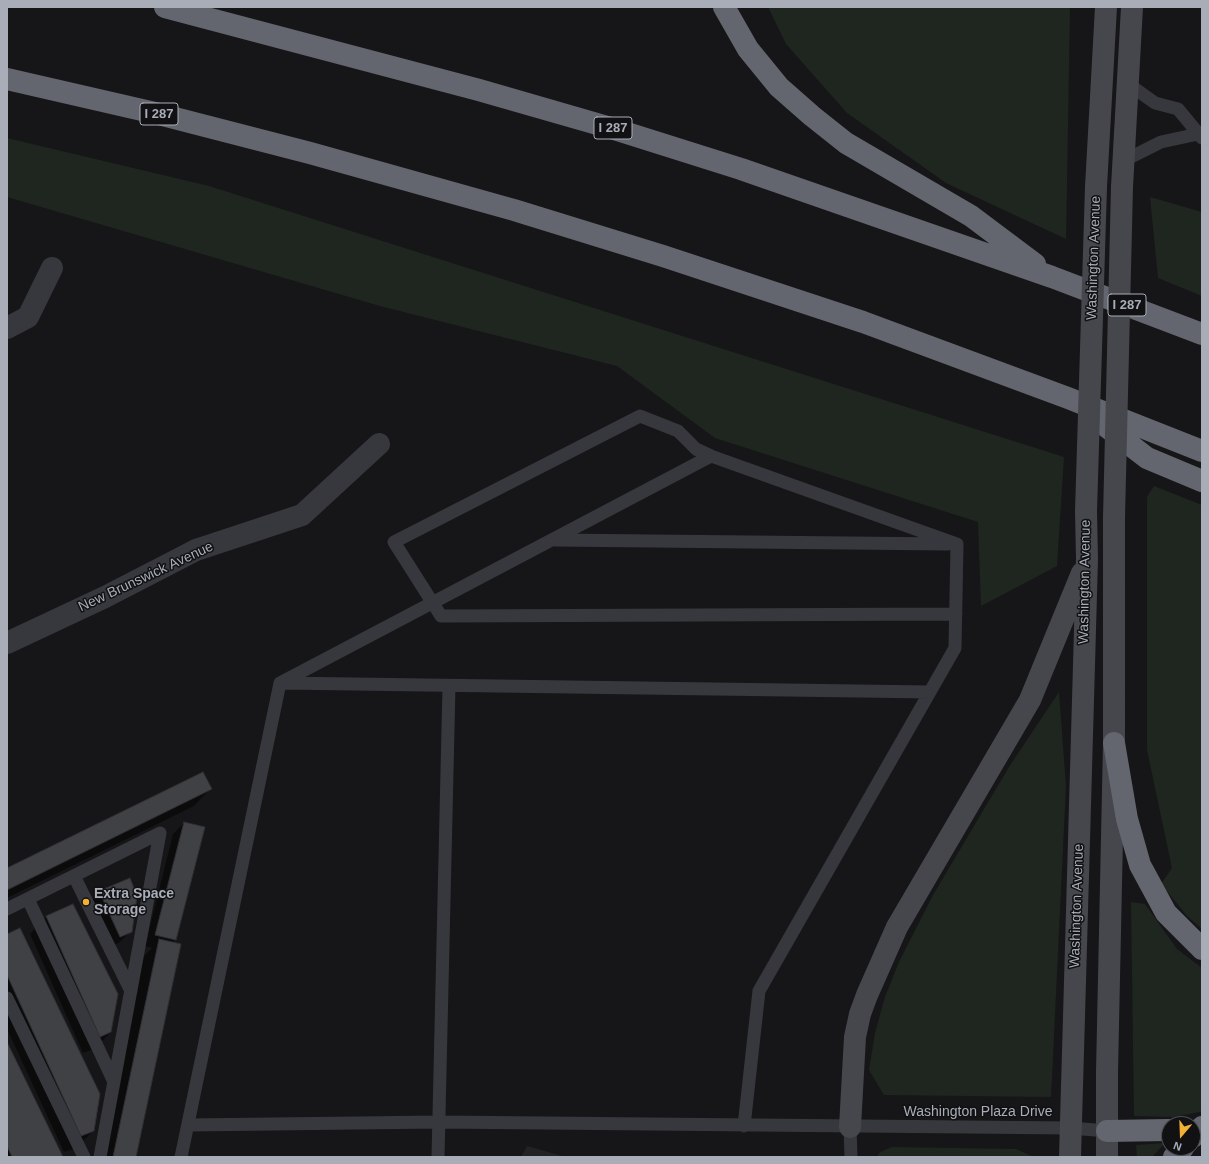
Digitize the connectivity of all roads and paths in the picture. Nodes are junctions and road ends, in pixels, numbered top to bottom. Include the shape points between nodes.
1 (165, 7) edge
2 (724, 7) edge
3 (1106, 7) edge
4 (1132, 7) edge
5 (7, 79) edge
6 (1127, 82) junction
7 (1200, 136) edge
8 (1123, 161) junction
9 (52, 268) dead end
10 (1052, 277) junction
11 (7, 328) edge
12 (1202, 334) edge
13 (1068, 398) junction
14 (379, 444) dead end
15 (1202, 451) edge
16 (711, 456) junction
17 (1202, 482) edge
18 (552, 540) junction
19 (957, 544) junction
20 (1087, 559) junction
21 (433, 603) junction
22 (956, 614) junction
23 (7, 643) edge
24 (280, 683) junction
25 (449, 686) junction
26 (930, 692) junction
27 (1114, 743) junction
28 (74, 876) junction
29 (28, 899) junction
30 (7, 909) edge
31 (1202, 949) edge
32 (131, 991) junction
33 (7, 998) edge
34 (114, 1082) junction
35 (439, 1122) junction
36 (188, 1124) junction
37 (744, 1126) junction
38 (850, 1127) junction
39 (1071, 1128) junction
40 (1161, 1130) edge
41 (1107, 1131) junction
42 (84, 1157) edge
43 (100, 1157) edge
44 (181, 1157) edge
45 (438, 1157) edge
46 (852, 1157) edge
47 (1070, 1157) edge
48 (1107, 1157) edge

1 - 10 highway, I 287 via 479,90 611,128 741,169
2 - 10 highway via 748,48 780,87 812,116 846,143 971,216
3 - 20 main road, Washington Avenue, bridge via 1096,187 1086,511
4 - 6 main road, Washington Avenue
5 - 13 highway, I 287 via 155,113 514,210 863,322
6 - 7 lane via 1155,103 1178,109
6 - 8 main road, Washington Avenue
7 - 8 lane via 1161,142
8 - 27 main road, Washington Avenue, bridge via 1114,517
9 - 11 street via 28,317
10 - 12 highway, I 287
13 - 15 highway, I 287
13 - 17 highway via 1148,458
14 - 23 street, New Brunswick Avenue via 302,515 196,550
16 - 18 lane
16 - 19 lane
16 - 21 lane via 696,450 678,431 640,416 394,542
18 - 19 lane
18 - 21 lane
19 - 22 lane
20 - 38 main road via 1030,700 897,927 867,995 855,1037
20 - 39 main road, Washington Avenue
21 - 22 lane via 441,616
21 - 24 lane
22 - 26 lane via 955,648
24 - 25 lane
24 - 36 lane
25 - 26 lane
25 - 35 lane
26 - 37 lane via 759,991
27 - 31 highway via 1127,818 1140,864 1166,913
27 - 41 main road, Washington Avenue
28 - 29 lane
28 - 32 lane
28 - 32 lane via 160,833
29 - 30 lane
29 - 34 lane
32 - 34 lane
33 - 42 lane
34 - 43 lane
35 - 36 lane, Washington Plaza Drive
35 - 37 lane, Washington Plaza Drive
35 - 45 lane
36 - 44 lane
37 - 38 lane, Washington Plaza Drive
38 - 39 lane, Washington Plaza Drive
38 - 46 lane
39 - 41 lane, Washington Plaza Drive
39 - 47 main road, Washington Avenue
40 - 41 highway
41 - 48 main road, Washington Avenue

